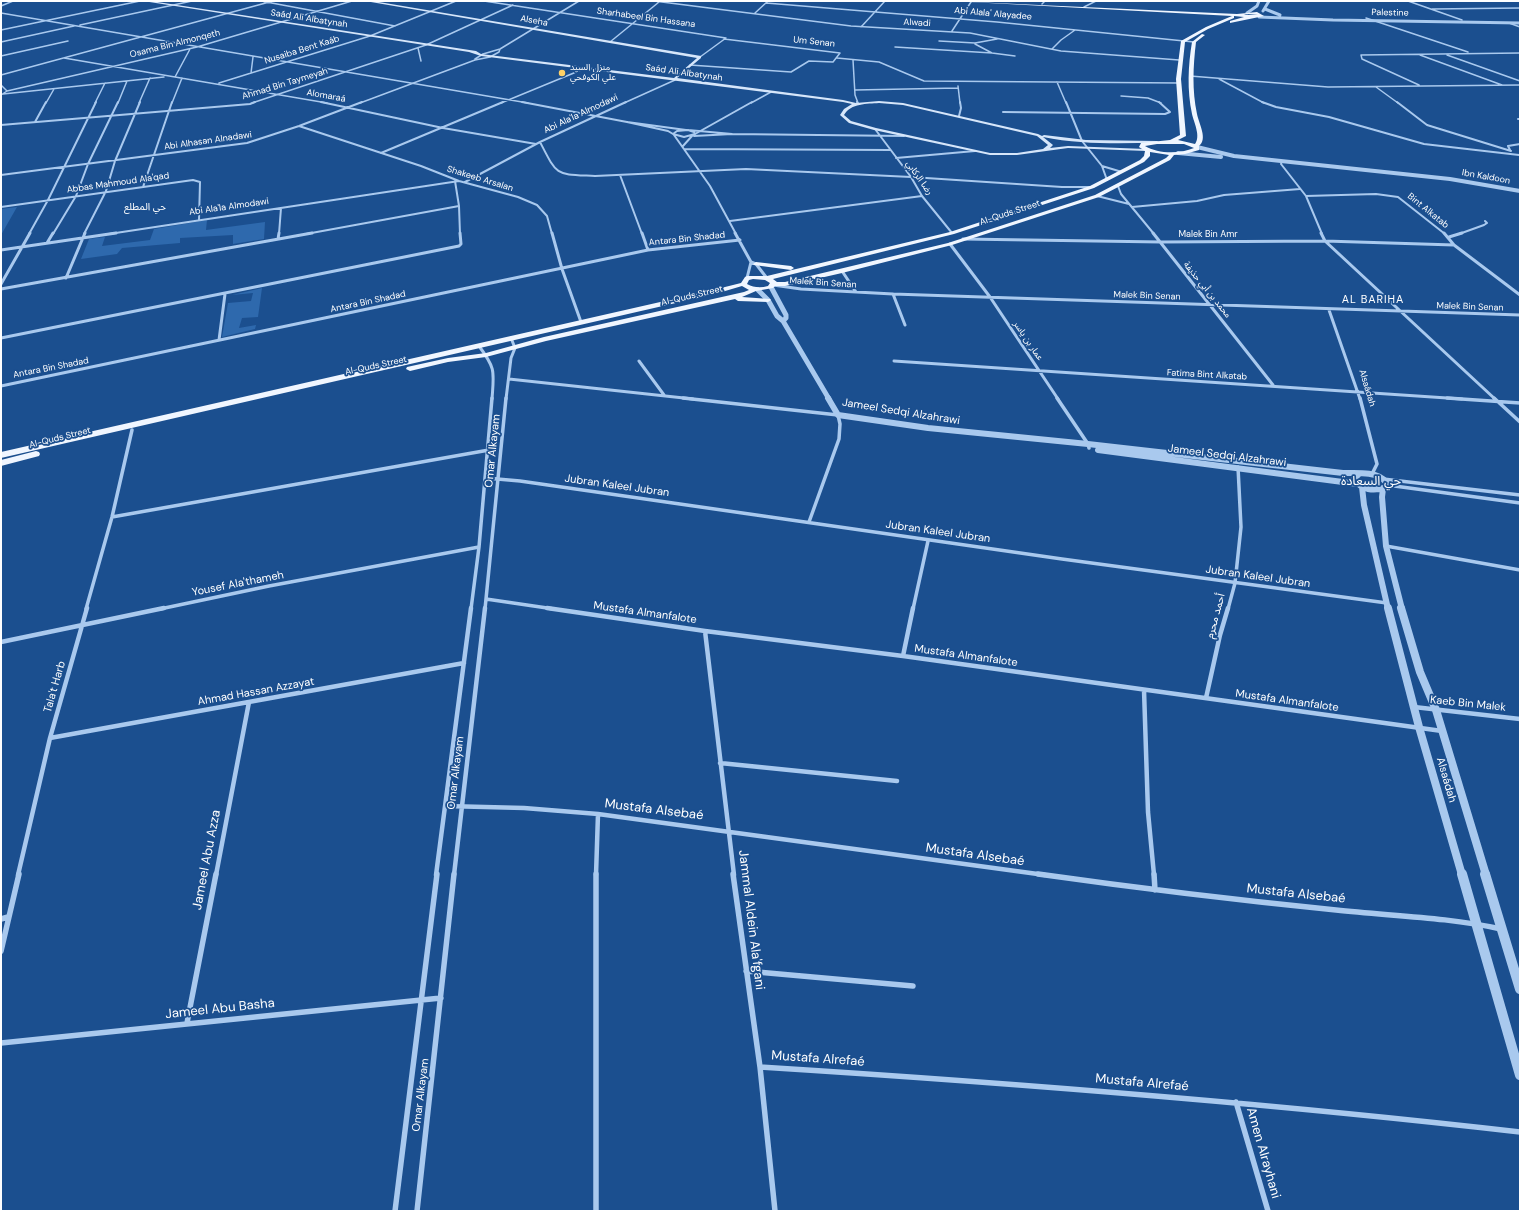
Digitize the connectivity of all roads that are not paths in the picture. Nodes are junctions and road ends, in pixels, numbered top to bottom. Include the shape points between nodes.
1 (13, 1) edge
2 (140, 1) edge
3 (145, 1) edge
4 (192, 1) edge
5 (261, 1) edge
6 (273, 1) edge
7 (352, 1) edge
8 (367, 1) edge
9 (456, 1) edge
10 (484, 1) edge
11 (579, 1) edge
12 (654, 1) edge
13 (660, 1) edge
14 (885, 1) edge
15 (953, 1) edge
16 (980, 1) edge
17 (991, 1) edge
18 (1096, 1) edge
19 (1259, 1) edge
20 (1269, 1) edge
21 (1408, 1) edge
22 (268, 2) junction
23 (767, 2) edge
24 (971, 2) edge
25 (1044, 2) edge
26 (1008, 3) junction
27 (172, 5) junction
28 (513, 5) junction
29 (1, 6) edge
30 (1085, 7) junction
31 (1520, 8) edge
32 (1265, 9) junction
33 (1432, 9) junction
34 (876, 11) junction
35 (318, 12) junction
36 (429, 12) junction
37 (1, 13) edge
38 (560, 13) junction
39 (756, 13) junction
40 (224, 14) junction
41 (1221, 14) junction
42 (1239, 15) junction
43 (1248, 15) junction
44 (1259, 15) junction
45 (1284, 16) junction
46 (1230, 17) junction
47 (961, 18) junction
48 (1366, 18) junction
49 (48, 20) junction
50 (479, 20) junction
51 (1462, 20) junction
52 (1372, 21) junction
53 (1520, 22) edge
54 (282, 23) junction
55 (634, 23) junction
56 (1508, 23) junction
57 (78, 25) junction
58 (396, 26) junction
59 (1520, 26) edge
60 (861, 27) junction
61 (533, 29) junction
62 (1, 30) edge
63 (1075, 30) junction
64 (952, 31) junction
65 (370, 36) junction
66 (139, 37) junction
67 (724, 39) junction
68 (1000, 39) junction
69 (68, 41) dead end
70 (939, 41) dead end
71 (1183, 41) junction
72 (1, 42) edge
73 (610, 42) junction
74 (1194, 42) junction
75 (975, 44) junction
76 (426, 45) junction
77 (197, 47) junction
78 (895, 47) dead end
79 (418, 48) junction
80 (190, 49) junction
81 (500, 49) junction
82 (1052, 49) junction
83 (471, 52) junction
84 (487, 53) junction
85 (992, 53) junction
86 (1443, 53) junction
87 (1471, 53) junction
88 (1520, 53) edge
89 (496, 54) junction
90 (1416, 54) junction
91 (481, 55) junction
92 (1, 56) edge
93 (1015, 56) dead end
94 (253, 57) junction
95 (490, 57) junction
96 (700, 57) junction
97 (64, 58) junction
98 (511, 58) junction
99 (837, 58) junction
100 (475, 60) junction
101 (852, 60) junction
102 (1180, 60) junction
103 (421, 61) dead end
104 (284, 62) junction
105 (690, 65) junction
106 (116, 66) junction
107 (586, 68) junction
108 (251, 73) junction
109 (344, 73) junction
110 (1, 75) edge
111 (170, 76) junction
112 (1190, 76) junction
113 (175, 77) junction
114 (150, 78) junction
115 (182, 78) junction
116 (1217, 78) junction
117 (675, 80) junction
118 (128, 81) junction
119 (924, 81) junction
120 (1520, 81) edge
121 (957, 82) junction
122 (1057, 82) junction
123 (105, 83) junction
124 (412, 83) junction
125 (1178, 83) junction
126 (217, 84) junction
127 (1, 85) edge
128 (1520, 85) edge
129 (1421, 86) junction
130 (1504, 86) junction
131 (1376, 87) junction
132 (958, 88) junction
133 (54, 89) junction
134 (923, 89) junction
135 (855, 90) junction
136 (7, 91) junction
137 (771, 92) junction
138 (1, 95) edge
139 (279, 95) junction
140 (1121, 96) dead end
141 (507, 101) junction
142 (857, 104) junction
143 (348, 107) junction
144 (169, 111) junction
145 (1003, 112) dead end
146 (136, 113) junction
147 (1069, 114) junction
148 (113, 115) junction
149 (596, 115) junction
150 (959, 116) junction
151 (90, 117) junction
152 (36, 122) junction
153 (627, 122) junction
154 (1, 125) edge
155 (299, 126) junction
156 (1184, 127) junction
157 (442, 128) junction
158 (875, 129) junction
159 (1198, 129) junction
160 (687, 130) junction
161 (699, 131) junction
162 (732, 134) junction
163 (673, 135) junction
164 (694, 135) junction
165 (1038, 135) junction
166 (879, 136) junction
167 (904, 136) junction
168 (1082, 141) junction
169 (540, 142) junction
170 (1157, 142) junction
171 (1171, 142) junction
172 (536, 144) junction
173 (1520, 144) edge
174 (1197, 146) junction
175 (683, 148) junction
176 (1086, 148) junction
177 (890, 150) junction
178 (1045, 150) junction
179 (1147, 150) junction
180 (975, 151) junction
181 (1511, 151) junction
182 (381, 153) junction
183 (1176, 153) junction
184 (1520, 155) edge
185 (154, 156) junction
186 (896, 158) junction
187 (115, 160) junction
188 (1282, 162) junction
189 (88, 164) junction
190 (1102, 166) junction
191 (62, 168) junction
192 (699, 170) junction
193 (1122, 172) junction
194 (620, 175) junction
195 (1, 176) edge
196 (911, 177) junction
197 (1107, 180) junction
198 (457, 181) junction
199 (465, 182) junction
200 (143, 186) junction
201 (1118, 186) junction
202 (1092, 187) junction
203 (1300, 188) junction
204 (106, 191) junction
205 (1520, 191) edge
206 (76, 196) junction
207 (922, 196) junction
208 (1097, 196) junction
209 (1306, 196) junction
210 (48, 200) junction
211 (459, 206) junction
212 (1131, 206) junction
213 (1, 207) edge
214 (281, 208) junction
215 (199, 220) junction
216 (730, 221) junction
217 (1485, 221) dead end
218 (952, 234) junction
219 (1448, 237) junction
220 (82, 238) junction
221 (278, 239) junction
222 (963, 239) junction
223 (740, 240) junction
224 (1325, 241) junction
225 (1161, 242) junction
226 (47, 243) junction
227 (950, 244) junction
228 (1454, 245) junction
229 (22, 247) junction
230 (1, 250) edge
231 (648, 250) junction
232 (754, 263) junction
233 (809, 268) junction
234 (562, 269) junction
235 (842, 271) junction
236 (766, 277) junction
237 (66, 278) junction
238 (745, 281) junction
239 (1, 284) edge
240 (773, 286) junction
241 (1, 289) edge
242 (757, 290) junction
243 (856, 292) junction
244 (225, 294) junction
245 (893, 294) junction
246 (1520, 295) edge
247 (990, 298) junction
248 (724, 299) junction
249 (768, 300) junction
250 (1211, 306) junction
251 (1329, 310) junction
252 (1403, 312) junction
253 (1520, 315) edge
254 (783, 321) junction
255 (581, 322) junction
256 (905, 325) dead end
257 (1, 338) edge
258 (511, 338) junction
259 (219, 340) junction
260 (479, 346) junction
261 (515, 348) junction
262 (486, 355) junction
263 (639, 361) dead end
264 (894, 361) dead end
265 (1040, 372) junction
266 (509, 379) junction
267 (1, 386) edge
268 (1273, 386) junction
269 (1358, 391) junction
270 (664, 395) junction
271 (1498, 401) junction
272 (1520, 403) edge
273 (838, 415) junction
274 (1520, 422) edge
275 (132, 430) junction
276 (1089, 446) junction
277 (488, 450) junction
278 (1, 455) edge
279 (1, 463) edge
280 (1238, 467) junction
281 (1359, 474) junction
282 (1372, 474) junction
283 (486, 478) junction
284 (499, 479) junction
285 (1384, 484) junction
286 (1360, 486) junction
287 (1520, 495) edge
288 (1520, 502) edge
289 (112, 517) junction
290 (809, 522) junction
291 (928, 540) junction
292 (1386, 546) junction
293 (479, 547) junction
294 (1520, 570) edge
295 (1235, 583) junction
296 (486, 599) junction
297 (1387, 603) junction
298 (82, 625) junction
299 (705, 631) junction
300 (1, 642) edge
301 (904, 656) junction
302 (464, 663) junction
303 (1144, 690) junction
304 (1206, 698) junction
305 (249, 702) junction
306 (1414, 708) junction
307 (1436, 710) junction
308 (1520, 719) edge
309 (1419, 727) junction
310 (1442, 731) junction
311 (50, 738) junction
312 (720, 763) junction
313 (897, 782) dead end
314 (445, 806) junction
315 (461, 806) junction
316 (598, 814) junction
317 (728, 831) junction
318 (1155, 890) junction
319 (8, 917) junction
320 (1, 919) edge
321 (1475, 923) junction
322 (1502, 929) junction
323 (1, 951) edge
324 (746, 971) junction
325 (913, 986) dead end
326 (1520, 989) edge
327 (441, 998) junction
328 (422, 999) junction
329 (187, 1023) junction
330 (1, 1043) edge
331 (760, 1067) junction
332 (1520, 1075) edge
333 (1236, 1102) junction
334 (1520, 1132) edge
335 (395, 1211) edge
336 (417, 1211) edge
337 (596, 1211) edge
338 (775, 1211) edge
339 (1268, 1211) edge

1 - 29 street
2 - 49 street
3 - 27 main road, Saád Ali Albatynah
4 - 27 street
5 - 22 street
6 - 22 street
7 - 35 street, Osama Bin Almonqeth
8 - 36 main road, Alseha
9 - 36 street, Nusaiba Bent Kaáb
10 - 28 street, Sharhabeel Bin Hassana
11 - 38 street, Abi Alhasan Alnadawi
12 - 13 street, Alwadi
13 - 39 street, Alwadi
13 - 55 street
14 - 34 street
15 - 24 main road
16 - 17 main road
17 - 26 main road
18 - 30 street
19 - 43 street
20 - 32 street
21 - 33 street
22 - 35 street
22 - 40 street
23 - 34 street, Abi Alala' Alayadee
23 - 39 street
24 - 26 main road
24 - 47 street
25 - 26 main road
25 - 30 main road
26 - 30 main road
27 - 40 main road, Saád Ali Albatynah
27 - 57 street
28 - 38 street, Sharhabeel Bin Hassana
28 - 50 street, Ahmad Bin Taymeyah
30 - 41 main road
30 - 42 main road
31 - 33 street
32 - 44 street
32 - 45 street
33 - 51 street
34 - 47 street, Abi Alala' Alayadee
34 - 60 street
35 - 54 street, Osama Bin Almonqeth
35 - 58 street
36 - 50 main road, Alseha
36 - 58 street, Nusaiba Bent Kaáb
37 - 49 street
38 - 55 street, Sharhabeel Bin Hassana
38 - 61 street, Abi Alhasan Alnadawi
39 - 60 street, Alwadi
40 - 54 main road, Saád Ali Albatynah
40 - 66 street
41 - 42 main road
41 - 46 main road
42 - 43 main road
42 - 46 main road
43 - 44 main road
43 - 74 main road
44 - 45 street, Palestine
44 - 52 street, Palestine
45 - 48 street, Palestine
46 - 71 main road
47 - 63 street, Abi Alala' Alayadee
47 - 64 street
48 - 51 street, Palestine
48 - 52 street
49 - 57 street
49 - 62 street
50 - 61 main road, Alseha
50 - 76 street, Ahmad Bin Taymeyah
51 - 53 street, Palestine
52 - 56 street, Palestine
52 - 87 street
53 - 56 street, Palestine
54 - 65 main road, Saád Ali Albatynah
54 - 77 street, Osama Bin Almonqeth
55 - 67 street, Sharhabeel Bin Hassana via 726,38
55 - 73 street
56 - 59 street
57 - 66 street
57 - 72 street
58 - 65 street, Nusaiba Bent Kaáb
60 - 64 street, Alwadi
61 - 73 main road, Alseha
61 - 81 street, Abi Alhasan Alnadawi
63 - 71 street, Abi Alala' Alayadee
63 - 82 street
64 - 68 street, Alwadi
65 - 76 main road, Saád Ali Albatynah
65 - 104 street, Nusaiba Bent Kaáb
66 - 77 street
66 - 97 street
67 - 96 street
67 - 99 street, Um Senan via 839,52
68 - 75 street
68 - 82 street, Alwadi
69 - 92 street
70 - 75 street
71 - 74 street, Abi Alala' Alayadee
71 - 102 main road
73 - 96 main road, Alseha
74 - 112 main road
75 - 85 street
76 - 79 street, Ahmad Bin Taymeyah
76 - 83 main road, Saád Ali Albatynah
77 - 80 street, Osama Bin Almonqeth
77 - 94 street
78 - 85 street
79 - 103 street
79 - 109 street, Ahmad Bin Taymeyah
80 - 106 street, Osama Bin Almonqeth
80 - 113 street
81 - 84 street, Abi Alhasan Alnadawi
81 - 89 street, Abi Alhasan Alnadawi
82 - 102 street, Alwadi
83 - 84 main road, Saád Ali Albatynah
83 - 91 main road, Saád Ali Albatynah
84 - 89 main road, Saád Ali Albatynah
84 - 91 street, Abi Alhasan Alnadawi
85 - 93 street
86 - 87 street
86 - 90 street
86 - 120 street
87 - 88 street
89 - 95 street, Abi Alhasan Alnadawi
89 - 98 main road, Saád Ali Albatynah
90 - 129 street via 1360,57
90 - 130 street
91 - 95 main road, Saád Ali Albatynah
91 - 100 street, Abi Alhasan Alnadawi
94 - 104 street
94 - 108 street
95 - 98 main road, Saád Ali Albatynah
95 - 100 street, Abi Alhasan Alnadawi
96 - 105 main road, Abi Ala'la Almodawi
97 - 106 street, Alomaraá
97 - 110 street
98 - 107 main road, Saád Ali Albatynah
99 - 101 street
99 - 105 street, Um Senan via 833,62 808,61 791,72
100 - 124 street, Abi Alhasan Alnadawi
101 - 119 street via 879,62
101 - 135 street
102 - 125 main road
104 - 108 street, Nusaiba Bent Kaáb
104 - 109 street
105 - 117 main road, Abi Ala'la Almodawi via 676,76
106 - 111 street, Alomaraá
106 - 136 street, Osama Bin Almonqeth
107 - 117 main road, Saád Ali Albatynah
107 - 141 street
108 - 126 street, Nusaiba Bent Kaáb
109 - 124 street
109 - 139 street, Ahmad Bin Taymeyah
111 - 113 street, Alomaraá
111 - 114 street
112 - 116 street
112 - 159 main road via 1190,90
113 - 115 street, Alomaraá
114 - 118 street
114 - 146 street
115 - 126 street, Alomaraá
115 - 144 street
116 - 131 street via 1305,86
116 - 184 street via 1276,108 1329,117 1424,144
117 - 137 main road, Saád Ali Albatynah
117 - 149 street, Abi Ala'la Almodawi
118 - 123 street
118 - 148 street
119 - 121 street
119 - 134 street
121 - 122 street
121 - 132 street
122 - 125 street
122 - 147 street
123 - 133 street
123 - 151 street
124 - 141 street
124 - 143 street, Abi Alhasan Alnadawi
125 - 156 main road
126 - 139 street, Alomaraá
127 - 136 street
128 - 130 street
129 - 130 street
129 - 131 street
131 - 181 street via 1427,125
132 - 134 street
132 - 150 street via 961,108
133 - 138 street
133 - 152 street
134 - 135 street
135 - 142 street
136 - 138 street
137 - 142 main road, Saád Ali Albatynah
137 - 161 street
139 - 143 street, Alomaraá
139 - 144 street, Ahmad Bin Taymeyah via 246,105
140 - 147 street via 1158,100 1170,112
141 - 149 street
141 - 157 street
142 - 150 main road, Saád Ali Albatynah via 895,102
142 - 158 main road via 846,108 842,115 850,122
143 - 155 street, Abi Alhasan Alnadawi
143 - 157 street, Alomaraá
144 - 146 street, Ahmad Bin Taymeyah
144 - 185 street
145 - 147 street
146 - 148 street, Ahmad Bin Taymeyah
146 - 187 street
147 - 168 street
148 - 151 street, Ahmad Bin Taymeyah
148 - 189 street
149 - 153 street
149 - 169 street, Abi Ala'la Almodawi
150 - 165 main road, Saád Ali Albatynah
151 - 152 street, Ahmad Bin Taymeyah
151 - 191 street
152 - 154 street, Ahmad Bin Taymeyah
153 - 160 street
153 - 163 street via 668,131
155 - 182 street, Shakeeb Arsalan
155 - 185 street, Abi Alhasan Alnadawi via 243,144
156 - 159 main road
156 - 171 main road via 1183,136
157 - 172 street, Alomaraá
157 - 182 street
158 - 166 street, رضا الركابي
158 - 167 main road
159 - 174 main road via 1201,138
160 - 161 street
160 - 163 street via 677,131
160 - 164 street via 694,132
161 - 162 street
161 - 164 street
162 - 164 street
162 - 166 street
163 - 164 street
163 - 175 street
164 - 175 street
165 - 168 main road, Saád Ali Albatynah
165 - 178 main road via 1051,144
166 - 167 street
166 - 177 street, رضا الركابي
167 - 180 main road
168 - 170 main road, Saád Ali Albatynah
168 - 176 street
169 - 172 street, Abi Ala'la Almodawi
169 - 194 street via 559,173
170 - 171 main road
170 - 179 main road via 1143,144 1142,147
171 - 174 main road
172 - 199 street, Abi Ala'la Almodawi
173 - 181 street via 1508,146
174 - 183 main road via 1197,149 1191,152
174 - 188 street via 1218,153
175 - 177 street
175 - 192 street
176 - 178 main road
176 - 179 main road
176 - 190 street
177 - 186 street, رضا الركابي
178 - 180 main road via 1004,155
179 - 183 main road
179 - 193 main road via 1148,156 1142,162
180 - 186 street
181 - 184 street
182 - 198 street, Shakeeb Arsalan
183 - 188 street
183 - 201 main road, Al-Quds Street
185 - 187 street, Abi Alhasan Alnadawi
185 - 200 street
186 - 196 street, رضا الركابي
187 - 189 street, Abi Alhasan Alnadawi
187 - 204 street
188 - 203 street
188 - 205 street, Ibn Kaldoon via 1416,178 1450,179
189 - 191 street, Abi Alhasan Alnadawi
189 - 206 street
190 - 193 street
190 - 197 street
191 - 195 street, Abi Alhasan Alnadawi
191 - 210 street
192 - 194 street
192 - 196 street via 746,169
192 - 216 street
193 - 197 main road
194 - 231 street
196 - 202 street
196 - 207 street, رضا الركابي
197 - 202 main road
198 - 199 street, Shakeeb Arsalan
198 - 211 street
198 - 214 street, Abi Ala'la Almodawi
199 - 234 street, Shakeeb Arsalan via 530,201 542,209 547,216
200 - 204 street, Abbas Mahmoud Ala'qad
200 - 215 street, Abbas Mahmoud Ala'qad via 190,180 199,182
201 - 208 main road, Al-Quds Street
201 - 212 street, محمد بن أبي حذيفة
202 - 218 main road
203 - 209 street
203 - 212 street via 1224,195 1197,201
204 - 206 street, Abbas Mahmoud Ala'qad
204 - 220 street
206 - 210 street, Abbas Mahmoud Ala'qad
206 - 226 street
207 - 216 street
207 - 218 street, رضا الركابي
208 - 212 street
208 - 222 main road, Al-Quds Street
209 - 219 street, Bint Alkatab via 1395,195
209 - 224 street
210 - 213 street, Abbas Mahmoud Ala'qad
210 - 229 street
211 - 221 street
211 - 244 street via 461,244 458,246
212 - 225 street, محمد بن أبي حذيفة
214 - 215 street, Abi Ala'la Almodawi
214 - 221 street
215 - 220 street, Abi Ala'la Almodawi
216 - 223 street
217 - 219 street via 1487,223 1484,225
218 - 233 main road
219 - 228 street, Bint Alkatab
220 - 226 street, Abi Ala'la Almodawi
220 - 237 street
221 - 237 street
222 - 225 street, Malek Bin Amr
222 - 227 main road, Al-Quds Street
223 - 231 street, Antara Bin Shadad
223 - 232 street
224 - 225 street, Malek Bin Amr
224 - 228 street, Malek Bin Amr
224 - 252 street
225 - 250 street, محمد بن أبي حذيفة
226 - 229 street, Abi Ala'la Almodawi
227 - 235 main road, Al-Quds Street
227 - 247 street, عمار بن ياسر
228 - 246 street, Bint Alkatab
229 - 230 street, Abi Ala'la Almodawi
229 - 239 street
231 - 234 street, Antara Bin Shadad
232 - 233 main road via 781,268
232 - 236 street
232 - 238 street
233 - 236 main road
234 - 255 street, Shakeeb Arsalan
234 - 259 street, Antara Bin Shadad
235 - 240 main road, Al-Quds Street
235 - 243 street
236 - 238 main road
236 - 240 main road via 773,280
237 - 241 street
238 - 242 main road via 749,288
238 - 255 main road via 715,292
240 - 242 main road, Al-Quds Street
240 - 243 street, Malek Bin Senan
240 - 254 street via 786,315
242 - 248 main road, Al-Quds Street
242 - 249 street
243 - 245 street, Malek Bin Senan
244 - 257 street
244 - 259 street
245 - 247 street, Malek Bin Senan
245 - 256 street
247 - 250 street, Malek Bin Senan
247 - 265 street, عمار بن ياسر
248 - 249 main road
248 - 261 main road, Al-Quds Street via 544,339
249 - 254 street
250 - 251 street, Malek Bin Senan
250 - 268 street, محمد بن أبي حذيفة
251 - 252 street, Malek Bin Senan
251 - 269 street, Alsaádah
252 - 253 street, Malek Bin Senan
252 - 271 street
254 - 273 street, Jameel Sedqi Alzahrawi
255 - 258 main road
258 - 260 main road
258 - 261 street
259 - 267 street, Antara Bin Shadad
260 - 262 street, Omar Alkayam
260 - 278 main road
261 - 262 main road, Al-Quds Street
261 - 266 street, Omar Alkayam via 511,358
262 - 275 main road, Al-Quds Street via 448,360
262 - 277 street, Omar Alkayam via 494,374
263 - 270 street
264 - 265 street, Fatima Bint Alkatab
265 - 268 street, Fatima Bint Alkatab
265 - 276 street, عمار بن ياسر
266 - 270 street
266 - 284 street, Omar Alkayam
268 - 269 street, Fatima Bint Alkatab
269 - 271 street, Fatima Bint Alkatab
269 - 282 street, Alsaádah via 1377,464
270 - 273 street
271 - 272 street, Fatima Bint Alkatab
271 - 274 street
273 - 276 street, Jameel Sedqi Alzahrawi
273 - 290 street via 839,439
275 - 279 main road, Al-Quds Street
275 - 289 street, Tala't Harb
276 - 280 street, Jameel Sedqi Alzahrawi
276 - 281 street, Jameel Sedqi Alzahrawi
277 - 283 street, Omar Alkayam
277 - 289 street
280 - 286 street, Jameel Sedqi Alzahrawi via 1342,481
280 - 295 street, أحمد محرم via 1241,527
281 - 282 street, Jameel Sedqi Alzahrawi
281 - 286 street, Alsaádah via 1354,479
282 - 285 street
283 - 284 street, Jubran Kaleel Jubran
283 - 293 street, Omar Alkayam
284 - 290 street, Jubran Kaleel Jubran
284 - 296 street, Omar Alkayam
285 - 286 street, Jameel Sedqi Alzahrawi via 1373,490
285 - 287 street
285 - 288 street
285 - 292 street, Alsaádah via 1382,497
286 - 297 street, Alsaádah
289 - 298 street, Tala't Harb
290 - 291 street, Jubran Kaleel Jubran
291 - 295 street, Jubran Kaleel Jubran
291 - 301 street
292 - 294 street
292 - 307 street, Alsaádah via 1407,630 1420,672
293 - 298 street, Yousef Ala'thameh via 269,586
293 - 302 street, Omar Alkayam
295 - 297 street, Jubran Kaleel Jubran
295 - 304 street, أحمد محرم
296 - 299 street, Mustafa Almanfalote
296 - 315 street, Omar Alkayam
297 - 306 street, Alsaádah
298 - 300 street, Yousef Ala'thameh
298 - 311 street, Tala't Harb
299 - 301 street, Mustafa Almanfalote
299 - 312 street, Jammal Aldein Ala'fgani
301 - 303 street, Mustafa Almanfalote
302 - 305 street, Ahmad Hassan Azzayat
302 - 314 street, Omar Alkayam
303 - 304 street, Mustafa Almanfalote
303 - 318 street via 1148,812
304 - 309 street, Mustafa Almanfalote
305 - 311 street, Ahmad Hassan Azzayat
305 - 329 street, Jameel Abu Azza
306 - 307 street, Kaeb Bin Malek
306 - 309 street, Alsaádah
307 - 308 street, Kaeb Bin Malek
307 - 310 street, Alsaádah
309 - 310 street, Mustafa Almanfalote
309 - 321 street, Alsaádah
310 - 322 street, Alsaádah
311 - 319 street, Tala't Harb
312 - 313 street
312 - 317 street, Jammal Aldein Ala'fgani
314 - 315 street, Mustafa Alsebaé
314 - 328 street, Omar Alkayam
315 - 316 street, Mustafa Alsebaé
315 - 327 street, Omar Alkayam
316 - 317 street, Mustafa Alsebaé
316 - 337 street via 595,908
317 - 318 street, Mustafa Alsebaé
317 - 324 street, Jammal Aldein Ala'fgani
318 - 321 street, Mustafa Alsebaé
319 - 320 street
319 - 323 street, Tala't Harb
321 - 322 street, Mustafa Alsebaé
321 - 332 street, Alsaádah
322 - 326 street, Alsaádah
324 - 325 street
324 - 331 street, Jammal Aldein Ala'fgani
327 - 328 street, Jameel Abu Basha
327 - 336 street, Omar Alkayam
328 - 329 street, Jameel Abu Basha
328 - 335 street, Omar Alkayam
329 - 330 street, Jameel Abu Basha
331 - 333 street, Mustafa Alrefaé via 970,1080
331 - 338 street, Jammal Aldein Ala'fgani
333 - 334 street, Mustafa Alrefaé via 1408,1118
333 - 339 street, Amen Alrayhani

